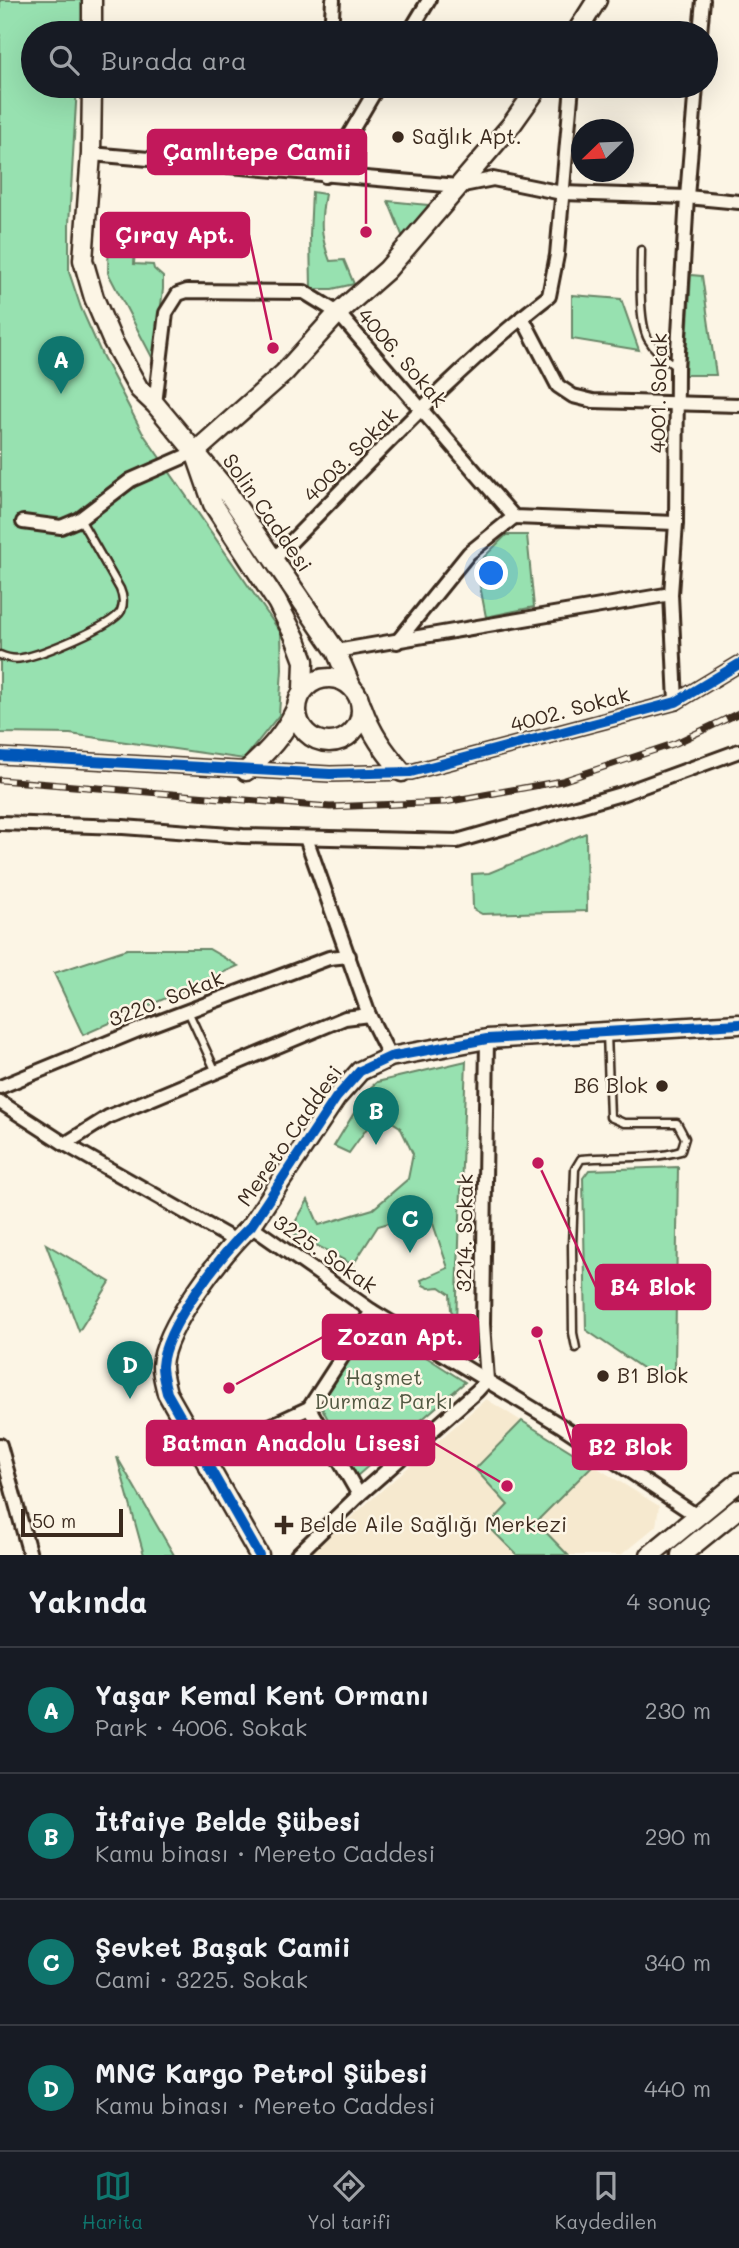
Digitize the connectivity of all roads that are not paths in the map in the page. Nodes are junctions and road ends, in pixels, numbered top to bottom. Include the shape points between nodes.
1 (92, 0) edge
2 (333, 0) edge
3 (429, 0) edge
4 (597, 0) edge
5 (702, 0) edge
6 (92, 21) edge
7 (332, 21) edge
8 (416, 21) edge
9 (584, 21) edge
10 (701, 21) edge
11 (92, 98) edge
12 (371, 98) edge
13 (531, 98) edge
14 (571, 98) edge
15 (695, 98) edge
16 (91, 154) junction
17 (325, 176) junction
18 (458, 186) junction
19 (562, 192) junction
20 (687, 197) junction
21 (739, 202) edge
22 (641, 250) dead end
23 (338, 313) junction
24 (522, 317) junction
25 (677, 368) junction
26 (155, 404) junction
27 (677, 405) junction
28 (739, 405) edge
29 (422, 411) junction
30 (195, 452) junction
31 (514, 517) junction
32 (80, 519) junction
33 (23, 522) dead end
34 (676, 523) junction
35 (274, 560) junction
36 (671, 594) junction
37 (397, 642) junction
38 (335, 651) junction
39 (0, 655) edge
40 (739, 664) edge
41 (351, 686) junction
42 (303, 689) junction
43 (676, 702) junction
44 (361, 704) junction
45 (296, 709) junction
46 (739, 751) edge
47 (0, 756) edge
48 (246, 771) junction
49 (402, 772) junction
50 (0, 823) edge
51 (306, 838) junction
52 (349, 956) junction
53 (188, 1011) junction
54 (369, 1015) junction
55 (739, 1024) edge
56 (739, 1034) edge
57 (607, 1035) junction
58 (486, 1039) junction
59 (390, 1057) junction
60 (216, 1072) junction
61 (0, 1087) edge
62 (0, 1102) edge
63 (65, 1144) junction
64 (251, 1226) junction
65 (234, 1240) junction
66 (372, 1311) junction
67 (576, 1348) dead end
68 (487, 1380) junction
69 (309, 1408) junction
70 (0, 1445) edge
71 (203, 1457) junction
72 (739, 1482) edge
73 (359, 1495) junction
74 (739, 1508) edge
75 (697, 1516) junction
76 (690, 1551) edge
77 (30, 1555) edge
78 (260, 1555) edge
79 (297, 1555) edge
80 (650, 1555) edge

1 - 6 street
2 - 7 street
3 - 8 street
4 - 9 street
5 - 10 street
11 - 16 street
12 - 17 street
13 - 18 street
14 - 19 street, 4003. Sokak
15 - 20 street, 4001. Sokak
16 - 17 street
16 - 26 street via 83,260 112,340 139,389
17 - 18 street
18 - 19 street via 493,179
18 - 23 street via 387,270
19 - 20 street
19 - 24 street, 4003. Sokak via 549,296
20 - 21 street
20 - 25 street, 4001. Sokak
22 - 25 lane via 647,337
23 - 26 street, 4006. Sokak via 304,292 178,294 166,313
23 - 29 street, 4006. Sokak
23 - 30 street via 284,373
24 - 27 street via 558,386 573,396
24 - 29 street, 4003. Sokak
25 - 27 street, 4001. Sokak
26 - 30 street
27 - 28 street
27 - 34 street, 4001. Sokak
29 - 31 street, 4006. Sokak
29 - 35 street, 4003. Sokak
30 - 32 street via 131,480
30 - 35 street, Solin Caddesi
30 - 42 street, Solin Caddesi via 213,504 278,602 295,637 304,661
31 - 34 street
31 - 37 street via 469,553
32 - 33 street via 61,527
32 - 39 lane via 120,589 120,614 47,651 18,659
34 - 36 street, 4001. Sokak
35 - 38 street, Solin Caddesi
36 - 37 street
36 - 43 street, 4001. Sokak
37 - 38 street
38 - 41 street, Solin Caddesi
40 - 43 street, 4002. Sokak
41 - 42 street via 332,677
41 - 44 street
42 - 45 street
43 - 49 street, 4002. Sokak
44 - 45 street via 351,734 331,742 311,737
44 - 49 street via 369,728
45 - 48 street via 279,738
46 - 51 street via 621,794 457,841
47 - 48 street, 4002. Sokak
48 - 49 street, 4002. Sokak
50 - 51 street
51 - 52 street
52 - 53 street, 3220. Sokak via 329,958
52 - 54 street
53 - 60 lane
53 - 61 street, 3220. Sokak
54 - 59 street
54 - 60 street via 345,1018
55 - 57 street, Mereto Caddesi
56 - 57 street
57 - 58 street, Mereto Caddesi
57 - 67 lane via 610,1117 624,1122 677,1123 685,1138 681,1152 581,1159 575,1169 572,1321
58 - 59 street, Mereto Caddesi
58 - 68 street, 3214. Sokak via 483,1324
59 - 64 street, Mereto Caddesi via 360,1071 336,1098
60 - 63 street via 108,1117
62 - 63 street
63 - 65 street
64 - 65 street, Mereto Caddesi
64 - 66 street, 3225. Sokak
65 - 71 street, Mereto Caddesi via 193,1296 170,1339 162,1368 167,1393
66 - 68 street, 3225. Sokak
66 - 69 street
68 - 73 street
68 - 75 street, 3225. Sokak
69 - 71 street
69 - 73 street
70 - 77 street
71 - 78 street, Mereto Caddesi
72 - 75 street
73 - 79 street
74 - 76 street
75 - 80 street

